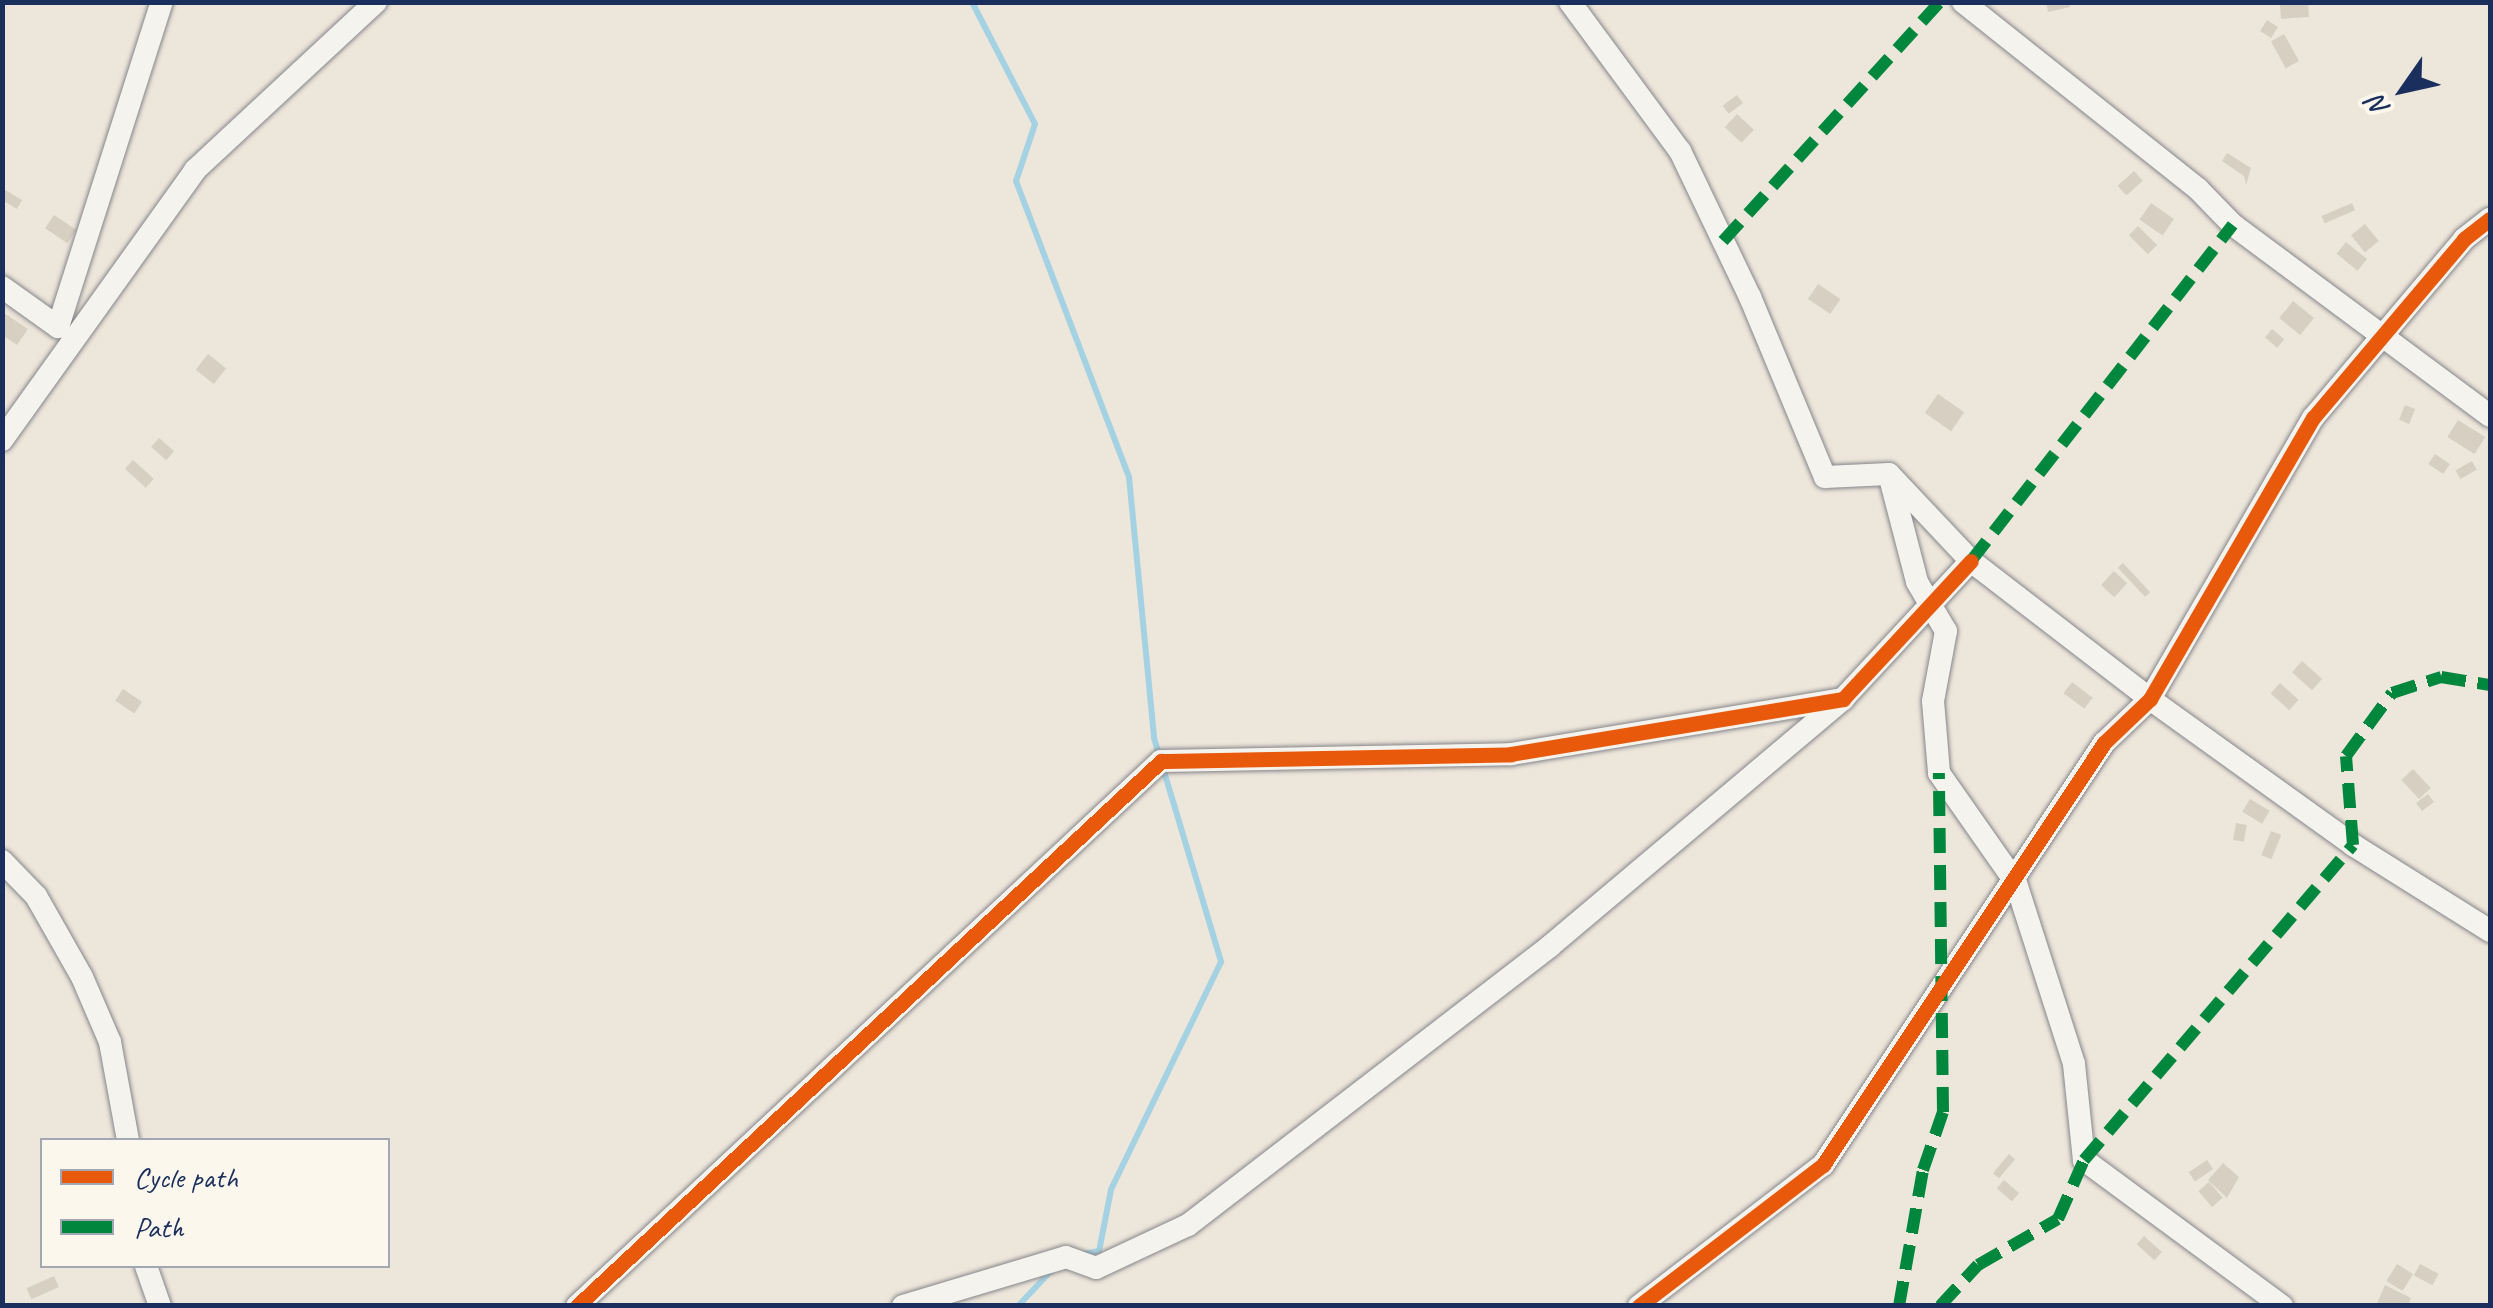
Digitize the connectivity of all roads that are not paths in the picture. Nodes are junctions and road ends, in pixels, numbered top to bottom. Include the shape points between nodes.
1 (162, 2) edge
2 (376, 2) edge
3 (1570, 2) edge
4 (1963, 2) edge
5 (2490, 219) edge
6 (2, 287) edge
7 (2386, 336) junction
8 (2490, 416) edge
9 (2, 440) edge
10 (1889, 474) junction
11 (1971, 562) junction
12 (1931, 605) junction
13 (1843, 699) junction
14 (2150, 699) junction
15 (2, 861) edge
16 (2016, 883) junction
17 (2490, 931) edge
18 (128, 1138) edge
19 (147, 1268) edge
20 (160, 1306) edge
21 (577, 1306) edge
22 (902, 1306) edge
23 (1640, 1306) edge
24 (2282, 1306) edge

1 - 6 street via 58,327
2 - 9 street via 196,170
3 - 10 street via 1680,152 1825,477
4 - 7 street via 2198,189 2232,225
5 - 7 street via 2464,239
7 - 8 street
7 - 14 street via 2313,418
10 - 11 street
10 - 12 street via 1917,582
11 - 12 street
11 - 14 street
12 - 13 street
12 - 16 street via 1946,630 1934,701 1939,773
13 - 21 street via 1511,754 1161,760
13 - 22 street via 1550,946 1188,1225 1096,1268 1066,1257
14 - 16 street via 2104,743
14 - 17 street via 2353,845
15 - 18 street via 36,896 82,978 110,1042
16 - 23 street via 1823,1165
16 - 24 street via 2074,1064 2084,1160
19 - 20 street

